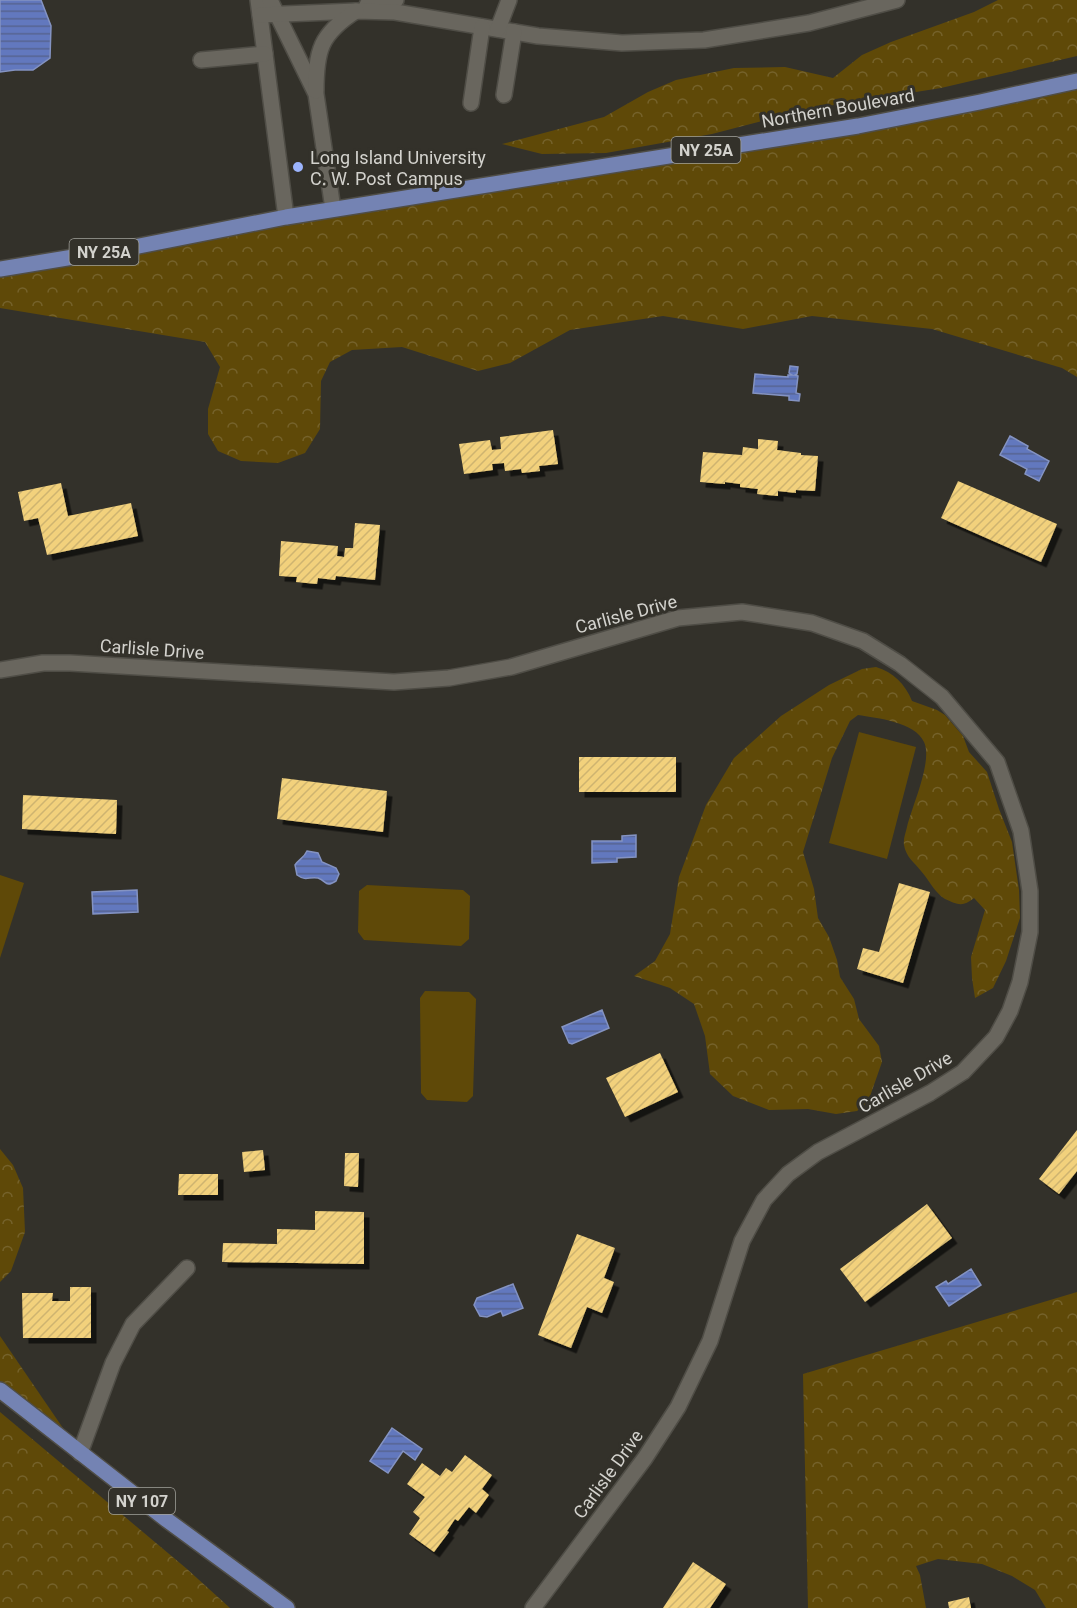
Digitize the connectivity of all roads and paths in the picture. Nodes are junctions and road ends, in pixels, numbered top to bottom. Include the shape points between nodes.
1 (270, 0) edge
2 (396, 0) edge
3 (509, 0) edge
4 (897, 0) edge
5 (259, 8) edge
6 (356, 11) junction
7 (335, 12) junction
8 (277, 15) junction
9 (482, 27) junction
10 (506, 30) junction
11 (265, 54) junction
12 (201, 60) dead end
13 (1077, 81) edge
14 (316, 94) junction
15 (504, 95) dead end
16 (471, 103) dead end
17 (333, 209) junction
18 (286, 217) junction
19 (0, 269) edge
20 (0, 670) edge
21 (187, 1268) dead end
22 (0, 1390) edge
23 (80, 1453) junction
24 (287, 1608) edge
25 (533, 1608) edge

1 - 8 street
2 - 7 street
3 - 10 street
4 - 10 street via 809,22 704,40 622,43
5 - 8 street
5 - 11 street
6 - 7 street
6 - 9 street via 395,12
6 - 14 street via 332,30 321,46
7 - 8 street
8 - 14 street
9 - 10 street
9 - 16 street
10 - 15 street
11 - 12 street
11 - 18 street
13 - 17 main road, Northern Boulevard / NY 25A via 858,126
14 - 17 street
17 - 18 main road, Northern Boulevard / NY 25A
18 - 19 main road, Northern Boulevard / NY 25A
20 - 25 street, Carlisle Drive via 70,663 394,682 449,678 512,667 678,618 742,612 812,623 863,641 942,697 997,762 1021,831 1030,891 1030,932 1020,982 996,1037 963,1072 930,1094 818,1152 788,1174 764,1200 741,1240 710,1341 678,1407 645,1458
21 - 23 street via 134,1324 113,1363
22 - 23 main road, NY 107
23 - 24 main road, NY 107

